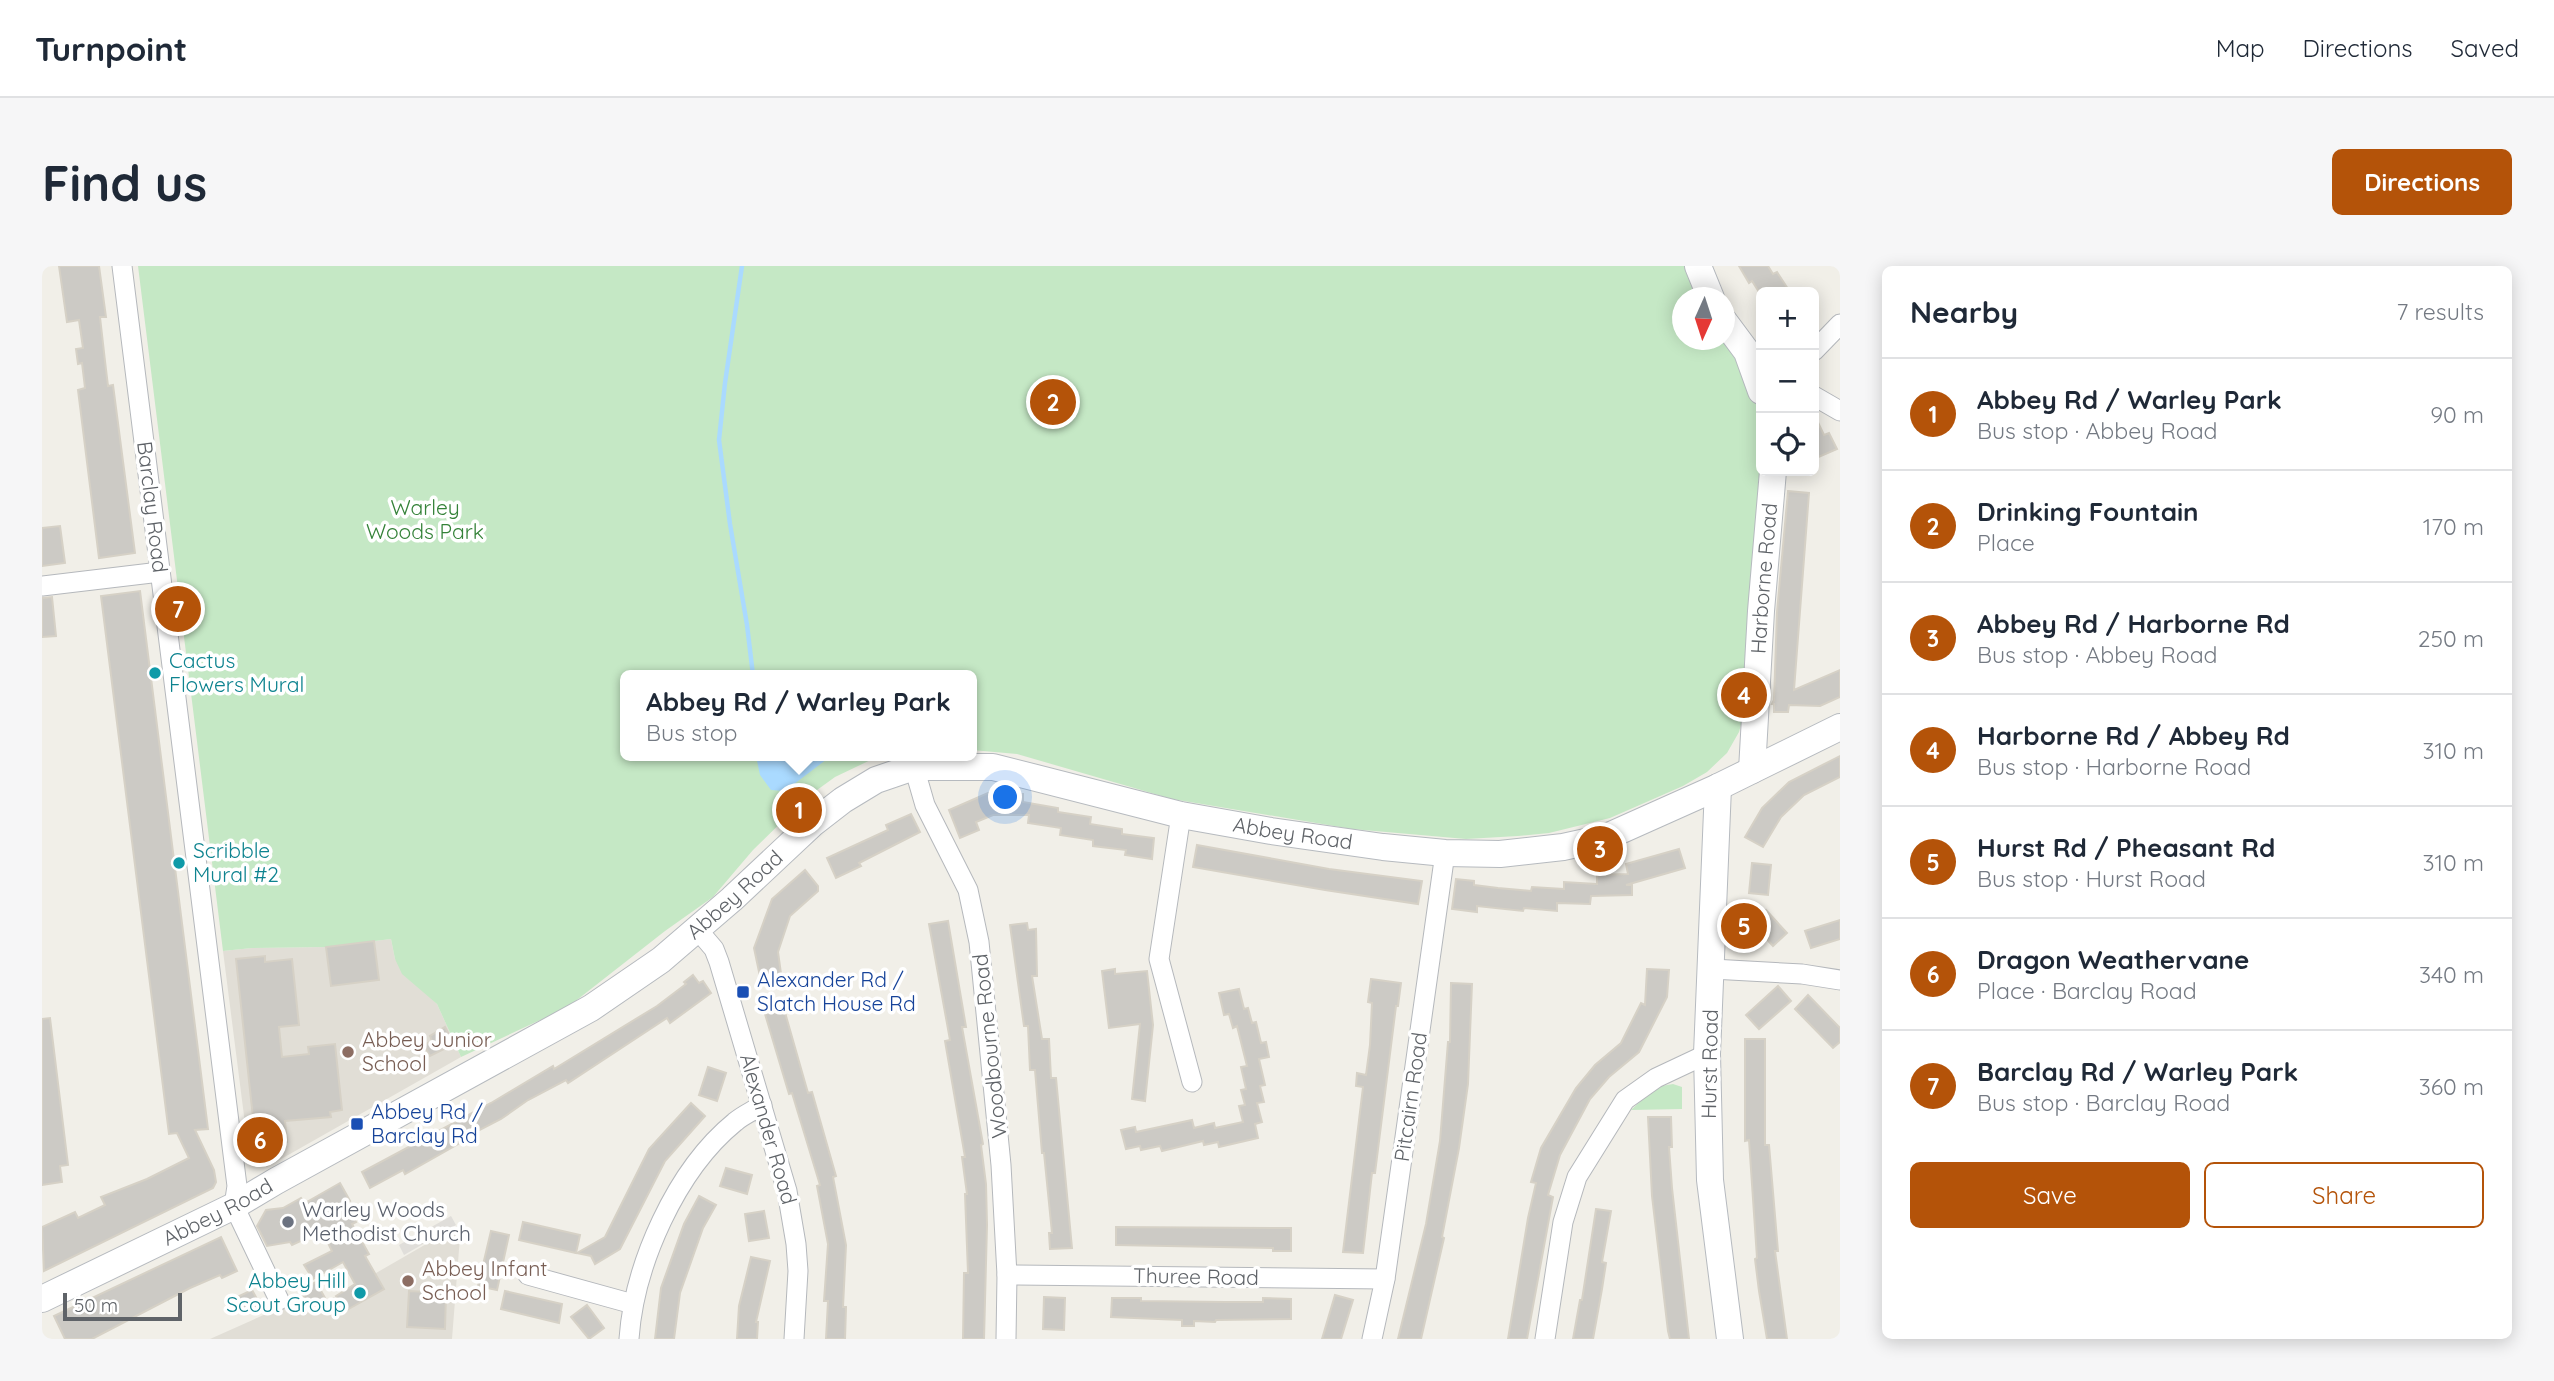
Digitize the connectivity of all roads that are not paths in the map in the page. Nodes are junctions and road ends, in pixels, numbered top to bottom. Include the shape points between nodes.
1 (122, 266) edge
2 (1698, 266) edge
3 (1707, 287) edge
4 (1840, 324) edge
5 (1735, 336) edge
6 (1815, 350) edge
7 (1756, 376) edge
8 (1819, 399) edge
9 (1840, 411) edge
10 (1773, 476) edge
11 (160, 572) junction
12 (42, 586) edge
13 (1840, 727) edge
14 (914, 767) junction
15 (1752, 770) junction
16 (1718, 787) junction
17 (1181, 815) junction
18 (1445, 853) junction
19 (697, 929) junction
20 (1712, 969) junction
21 (1840, 979) edge
22 (1707, 1054) junction
23 (1192, 1082) dead end
24 (762, 1105) junction
25 (234, 1206) junction
26 (528, 1275) dead end
27 (1007, 1275) junction
28 (1385, 1279) junction
29 (42, 1299) edge
30 (279, 1300) dead end
31 (633, 1304) junction
32 (629, 1339) edge
33 (794, 1339) edge
34 (1006, 1339) edge
35 (1371, 1339) edge
36 (1545, 1339) edge
37 (1730, 1339) edge

1 - 11 street, Barclay Road
2 - 3 street
4 - 6 street
5 - 7 street
8 - 9 street
10 - 15 street, Harborne Road
11 - 12 street
11 - 25 street, Barclay Road via 237,1186
13 - 15 street, Abbey Road
14 - 17 street, Abbey Road via 993,767
14 - 19 street, Abbey Road via 876,779 843,800
14 - 27 street, Woodbourne Road via 925,805 968,890 979,942
15 - 16 street, Abbey Road
16 - 18 street, Abbey Road via 1604,838 1500,854
16 - 20 street, Hurst Road
17 - 18 street, Abbey Road
17 - 23 street via 1159,959
18 - 28 street, Pitcairn Road
19 - 24 street, Alexander Road via 719,962
19 - 25 street, Abbey Road via 591,1008
20 - 21 street
20 - 22 street, Hurst Road
22 - 36 street via 1656,1078 1625,1100 1577,1177 1563,1222
22 - 37 street, Hurst Road via 1710,1180
24 - 31 street via 735,1122 712,1145 676,1195 645,1257
24 - 33 street, Alexander Road via 787,1191 796,1244
25 - 29 street, Abbey Road
25 - 30 street
26 - 31 street
27 - 28 street, Thuree Road
27 - 34 street, Woodbourne Road
28 - 35 street, Pitcairn Road
31 - 32 street

